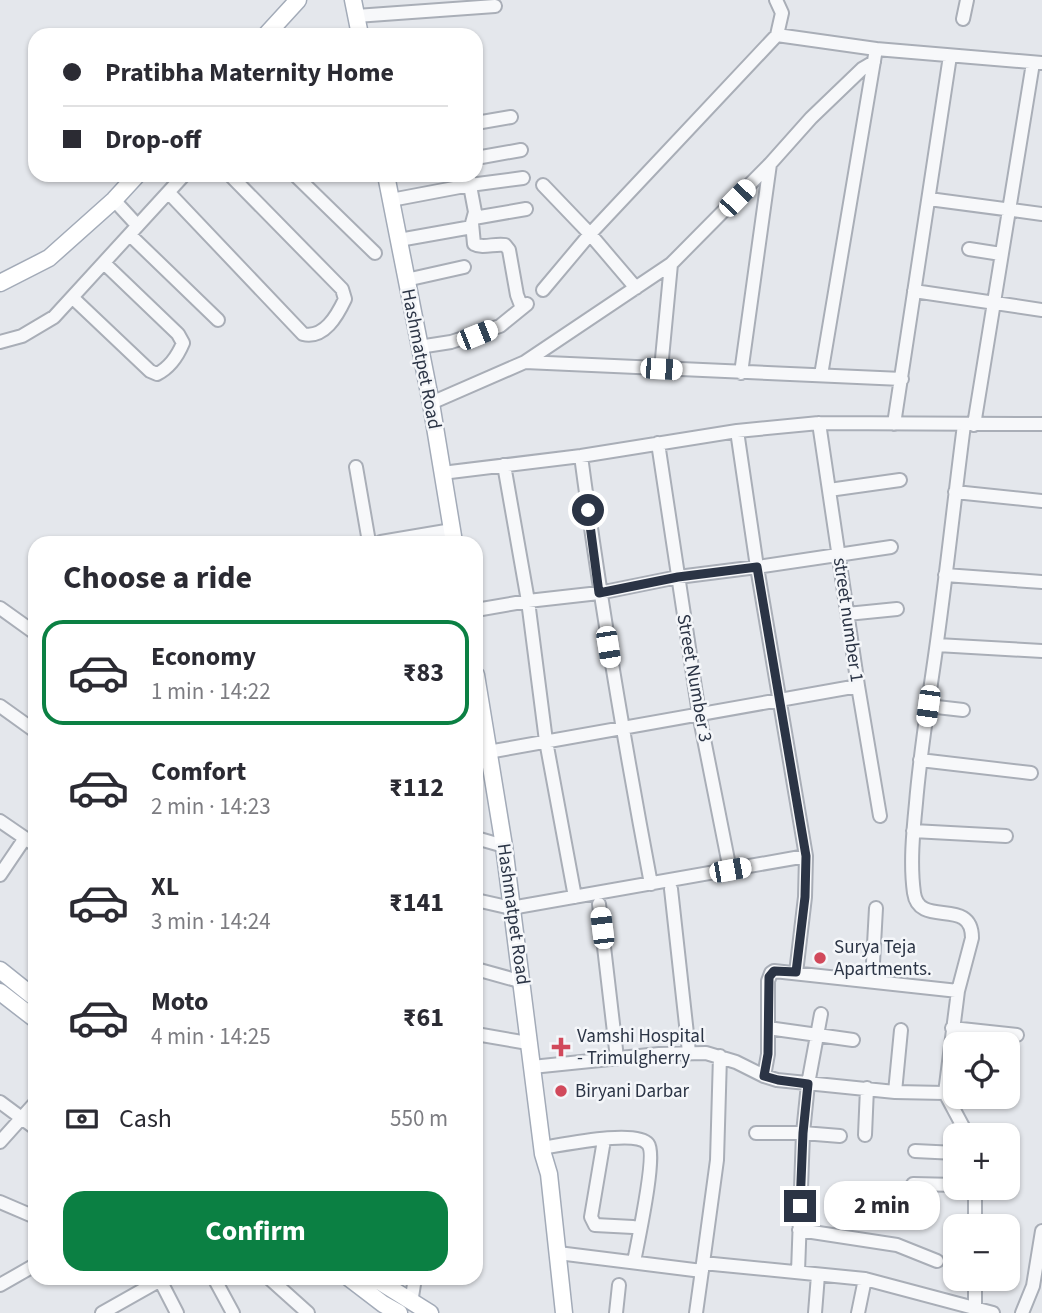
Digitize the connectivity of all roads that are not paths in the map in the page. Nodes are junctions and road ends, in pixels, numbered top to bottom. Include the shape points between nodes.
1 (298, 0) edge
2 (776, 0) edge
3 (963, 2) edge
4 (495, 6) dead end
5 (355, 8) edge
6 (963, 19) dead end
7 (272, 28) edge
8 (359, 28) edge
9 (778, 35) junction
10 (875, 56) junction
11 (950, 56) junction
12 (1037, 63) edge
13 (511, 117) dead end
14 (483, 122) edge
15 (522, 150) dead end
16 (483, 157) edge
17 (769, 164) junction
18 (523, 178) dead end
19 (483, 179) edge
20 (131, 182) edge
21 (178, 182) edge
22 (237, 182) edge
23 (302, 182) edge
24 (387, 182) edge
25 (461, 182) edge
26 (469, 182) edge
27 (543, 186) dead end
28 (169, 192) junction
29 (929, 199) junction
30 (114, 200) junction
31 (391, 200) junction
32 (526, 209) dead end
33 (1009, 209) junction
34 (1042, 214) edge
35 (473, 223) junction
36 (134, 230) junction
37 (590, 234) junction
38 (398, 240) junction
39 (969, 249) dead end
40 (375, 253) dead end
41 (1001, 254) junction
42 (105, 264) junction
43 (671, 264) junction
44 (464, 267) dead end
45 (406, 280) junction
46 (0, 283) edge
47 (635, 288) junction
48 (543, 290) dead end
49 (914, 291) junction
50 (73, 298) junction
51 (995, 302) junction
52 (1042, 310) edge
53 (218, 320) dead end
54 (0, 342) edge
55 (419, 347) junction
56 (525, 362) junction
57 (661, 369) junction
58 (741, 373) junction
59 (821, 375) junction
60 (902, 379) junction
61 (430, 403) junction
62 (819, 423) junction
63 (894, 424) junction
64 (1042, 424) edge
65 (969, 425) junction
66 (737, 431) junction
67 (658, 443) junction
68 (581, 456) junction
69 (504, 465) junction
70 (356, 467) dead end
71 (442, 473) junction
72 (900, 480) dead end
73 (829, 490) junction
74 (955, 492) junction
75 (1042, 501) edge
76 (368, 536) edge
77 (453, 536) edge
78 (891, 547) dead end
79 (838, 555) junction
80 (757, 567) junction
81 (945, 575) junction
82 (678, 577) junction
83 (1042, 582) edge
84 (599, 593) junction
85 (528, 601) junction
86 (0, 608) edge
87 (483, 609) edge
88 (897, 610) dead end
89 (847, 614) junction
90 (28, 628) edge
91 (937, 645) junction
92 (1042, 651) edge
93 (858, 686) junction
94 (781, 702) junction
95 (0, 706) edge
96 (928, 706) junction
97 (963, 710) dead end
98 (699, 714) junction
99 (483, 720) edge
100 (28, 726) edge
101 (621, 729) junction
102 (546, 741) junction
103 (488, 752) junction
104 (920, 760) junction
105 (1031, 773) dead end
106 (880, 816) dead end
107 (0, 821) edge
108 (913, 831) junction
109 (1006, 836) dead end
110 (483, 840) edge
111 (28, 841) edge
112 (28, 844) edge
113 (504, 846) junction
114 (806, 856) junction
115 (730, 870) junction
116 (0, 876) edge
117 (651, 884) junction
118 (671, 889) dead end
119 (575, 897) junction
120 (483, 902) edge
121 (599, 904) dead end
122 (512, 908) junction
123 (876, 908) dead end
124 (0, 970) edge
125 (483, 971) edge
126 (796, 972) junction
127 (872, 981) junction
128 (523, 982) junction
129 (958, 990) junction
130 (0, 992) edge
131 (28, 992) edge
132 (28, 1014) edge
133 (821, 1014) dead end
134 (768, 1028) junction
135 (952, 1028) junction
136 (901, 1030) dead end
137 (952, 1032) edge
138 (989, 1032) edge
139 (483, 1035) edge
140 (818, 1035) junction
141 (853, 1040) dead end
142 (528, 1043) junction
143 (689, 1052) junction
144 (720, 1056) junction
145 (617, 1058) junction
146 (532, 1067) junction
147 (764, 1076) junction
148 (808, 1084) junction
149 (867, 1088) junction
150 (895, 1092) junction
151 (943, 1093) edge
152 (0, 1102) edge
153 (28, 1112) edge
154 (23, 1119) junction
155 (28, 1123) edge
156 (756, 1133) dead end
157 (803, 1133) junction
158 (865, 1135) dead end
159 (840, 1136) dead end
160 (604, 1140) junction
161 (0, 1142) edge
162 (542, 1151) junction
163 (915, 1151) dead end
164 (943, 1152) edge
165 (913, 1184) dead end
166 (943, 1185) edge
167 (2, 1204) edge
168 (28, 1214) edge
169 (633, 1227) dead end
170 (799, 1230) junction
171 (1042, 1231) edge
172 (558, 1252) junction
173 (937, 1261) dead end
174 (634, 1262) junction
175 (702, 1267) junction
176 (28, 1269) edge
177 (797, 1272) junction
178 (818, 1275) junction
179 (865, 1279) junction
180 (0, 1284) edge
181 (150, 1285) edge
182 (164, 1285) edge
183 (218, 1285) edge
184 (277, 1285) edge
185 (358, 1285) edge
186 (384, 1285) edge
187 (413, 1285) edge
188 (619, 1285) dead end
189 (975, 1291) edge
190 (975, 1306) junction
191 (405, 1308) edge
192 (109, 1311) edge
193 (177, 1313) edge
194 (233, 1313) edge
195 (308, 1313) edge
196 (430, 1313) edge
197 (555, 1313) edge
198 (564, 1313) edge
199 (616, 1313) edge
200 (696, 1313) edge
201 (815, 1313) edge
202 (858, 1313) edge
203 (993, 1313) edge
204 (1022, 1313) edge

1 - 7 main road
2 - 9 street via 782,13
3 - 6 street
4 - 5 street
5 - 8 main road
9 - 10 street
9 - 37 street
10 - 11 street
10 - 17 street
10 - 59 street
11 - 12 street
11 - 29 street
12 - 33 street
13 - 14 street
15 - 16 street
17 - 43 street
17 - 58 street
18 - 19 street
20 - 30 main road
21 - 28 street
22 - 28 street via 342,289 345,299 320,334 303,334
23 - 40 street
24 - 31 main road, Hashmatpet Road
25 - 31 street
26 - 35 street
27 - 37 street
28 - 36 street
29 - 33 street
29 - 49 street
30 - 36 street
30 - 46 main road via 49,258
31 - 38 main road, Hashmatpet Road
32 - 35 street
33 - 34 street
33 - 41 street
35 - 38 street
35 - 55 street via 475,246 499,244 509,250 517,295 525,306 500,326 477,335
36 - 42 street
36 - 53 street
37 - 47 street
37 - 48 street
38 - 45 main road, Hashmatpet Road
39 - 41 street
41 - 51 street
42 - 50 street
42 - 50 street via 178,334 183,344 163,371 150,371
43 - 47 street
43 - 57 street
44 - 45 street
45 - 55 main road, Hashmatpet Road
47 - 56 street
49 - 51 street
49 - 60 street
50 - 54 street via 44,325
51 - 52 street
51 - 65 street
55 - 61 main road, Hashmatpet Road
56 - 57 street
56 - 61 street
57 - 58 street
58 - 59 street
59 - 60 street
60 - 63 street
61 - 71 main road, Hashmatpet Road
62 - 63 street
62 - 66 street
62 - 73 street, street number 1
63 - 65 street
64 - 65 street
65 - 74 street
66 - 67 street
66 - 80 street
67 - 68 street
67 - 82 street, Street Number 3
68 - 69 street
68 - 84 street
69 - 71 street
69 - 85 street
70 - 76 street
71 - 77 main road, Hashmatpet Road
72 - 73 street
73 - 79 street, street number 1
74 - 75 street
74 - 81 street
78 - 79 street
79 - 80 street
79 - 89 street, street number 1
80 - 82 street
80 - 94 street
81 - 83 street
81 - 91 street
82 - 84 street
82 - 98 street, Street Number 3
84 - 85 street
84 - 101 street
85 - 87 street
85 - 102 street
86 - 90 street
88 - 89 street
89 - 93 street, street number 1
91 - 92 street
91 - 96 street
93 - 94 street
93 - 106 street, street number 1
94 - 98 street
94 - 114 street
95 - 100 street
96 - 97 street
96 - 104 street
98 - 101 street
98 - 115 street, Street Number 3
99 - 103 main road, Hashmatpet Road
101 - 102 street
101 - 117 street
102 - 103 street
102 - 119 street
103 - 113 main road, Hashmatpet Road
104 - 105 street
104 - 108 street
107 - 111 street
108 - 109 street
108 - 129 street via 918,904 970,922 972,939
110 - 113 street
112 - 116 street
113 - 122 main road, Hashmatpet Road
114 - 115 street
114 - 126 street
115 - 117 street
117 - 119 street
118 - 143 street
119 - 122 street
120 - 122 street
121 - 145 street
122 - 128 main road, Hashmatpet Road
123 - 127 street
124 - 131 main road
125 - 128 street
126 - 127 street
126 - 134 street via 771,973
127 - 129 street
128 - 142 main road, Hashmatpet Road
129 - 135 street
130 - 132 main road
133 - 140 street
134 - 140 street
134 - 147 street
135 - 137 street
135 - 138 street
136 - 150 street
139 - 142 street
140 - 141 street
140 - 148 street
142 - 146 main road, Hashmatpet Road
143 - 144 street
143 - 145 street
144 - 147 street
144 - 175 street via 717,1160
145 - 146 street
146 - 162 main road, Hashmatpet Road
147 - 148 street
148 - 149 street
148 - 157 street
149 - 150 street
149 - 158 street
150 - 151 street
152 - 154 street
153 - 154 street
154 - 155 street
154 - 161 street
156 - 157 street
157 - 159 street
157 - 170 street
160 - 162 street
160 - 169 street via 591,1217 595,1225
160 - 174 street via 642,1140 651,1151
162 - 172 main road, Hashmatpet Road
162 - 197 main road, Hashmatpet Road
163 - 164 street
165 - 166 street
167 - 168 street
170 - 173 street via 897,1245
170 - 177 street
171 - 204 street via 1033,1286
172 - 174 street
172 - 198 main road, Hashmatpet Road
174 - 175 street
175 - 177 street
175 - 200 street
176 - 180 street
177 - 178 street
178 - 179 street
178 - 201 street
179 - 190 street
179 - 202 street
181 - 192 street
182 - 193 street
183 - 194 street
184 - 195 street
185 - 191 main road via 383,1304
186 - 191 main road
187 - 191 street
188 - 199 street
189 - 190 street
190 - 203 street
191 - 196 main road

